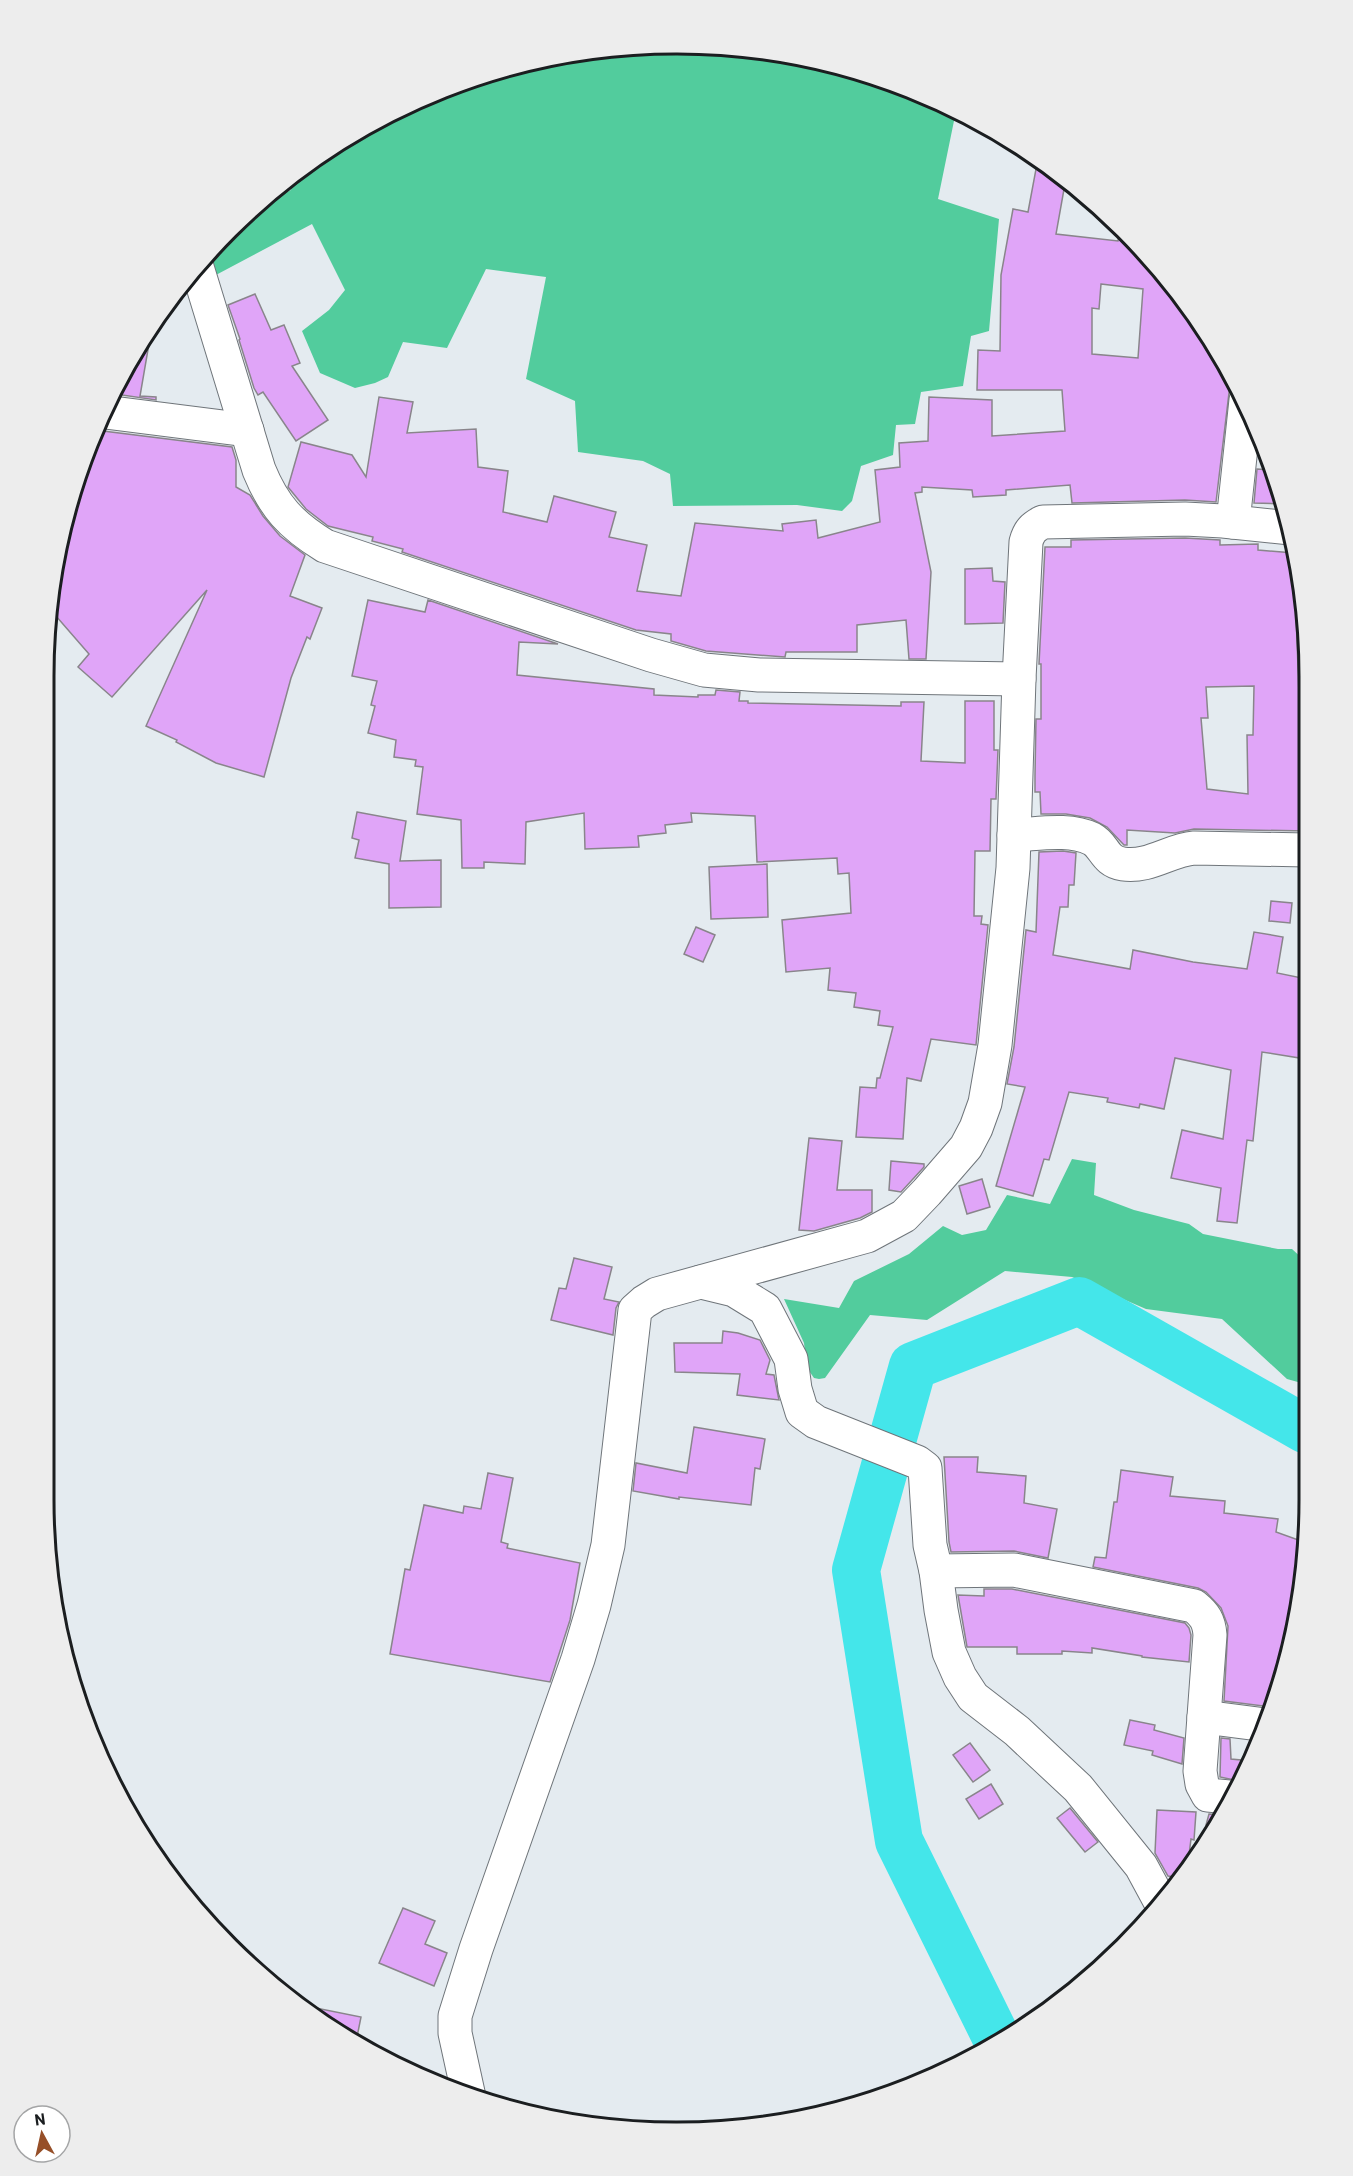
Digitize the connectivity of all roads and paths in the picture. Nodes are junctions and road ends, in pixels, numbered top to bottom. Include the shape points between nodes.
1 (200, 276) edge
2 (113, 413) edge
3 (1244, 420) edge
4 (247, 430) junction
5 (1233, 522) junction
6 (1281, 527) edge
7 (1019, 679) junction
8 (1014, 835) junction
9 (1299, 850) edge
10 (701, 1282) junction
11 (936, 1571) junction
12 (1204, 1718) junction
13 (1257, 1724) edge
14 (1224, 1796) edge
15 (1157, 1895) edge
16 (466, 2085) edge

1 - 4 street
2 - 4 street
3 - 5 street
4 - 7 street via 269,493 302,532 325,546 640,652 704,670 759,675
5 - 6 street
5 - 7 street via 1185,519 1043,522 1035,526 1026,542
7 - 8 street
8 - 9 street via 1082,835 1097,843 1113,861 1133,865 1181,849
8 - 10 street via 994,1054 986,1103 966,1147 904,1216 888,1226 867,1236
10 - 11 street via 734,1290 765,1309 791,1359 802,1412 816,1422 925,1468 930,1545
10 - 16 street via 657,1294 635,1310 608,1545 594,1605 455,2016 454,2033
11 - 12 street via 1014,1570 1194,1606 1210,1623
11 - 15 street via 949,1652 973,1697 1017,1731 1078,1788 1141,1866
12 - 13 street
12 - 14 street via 1202,1784 1208,1795

